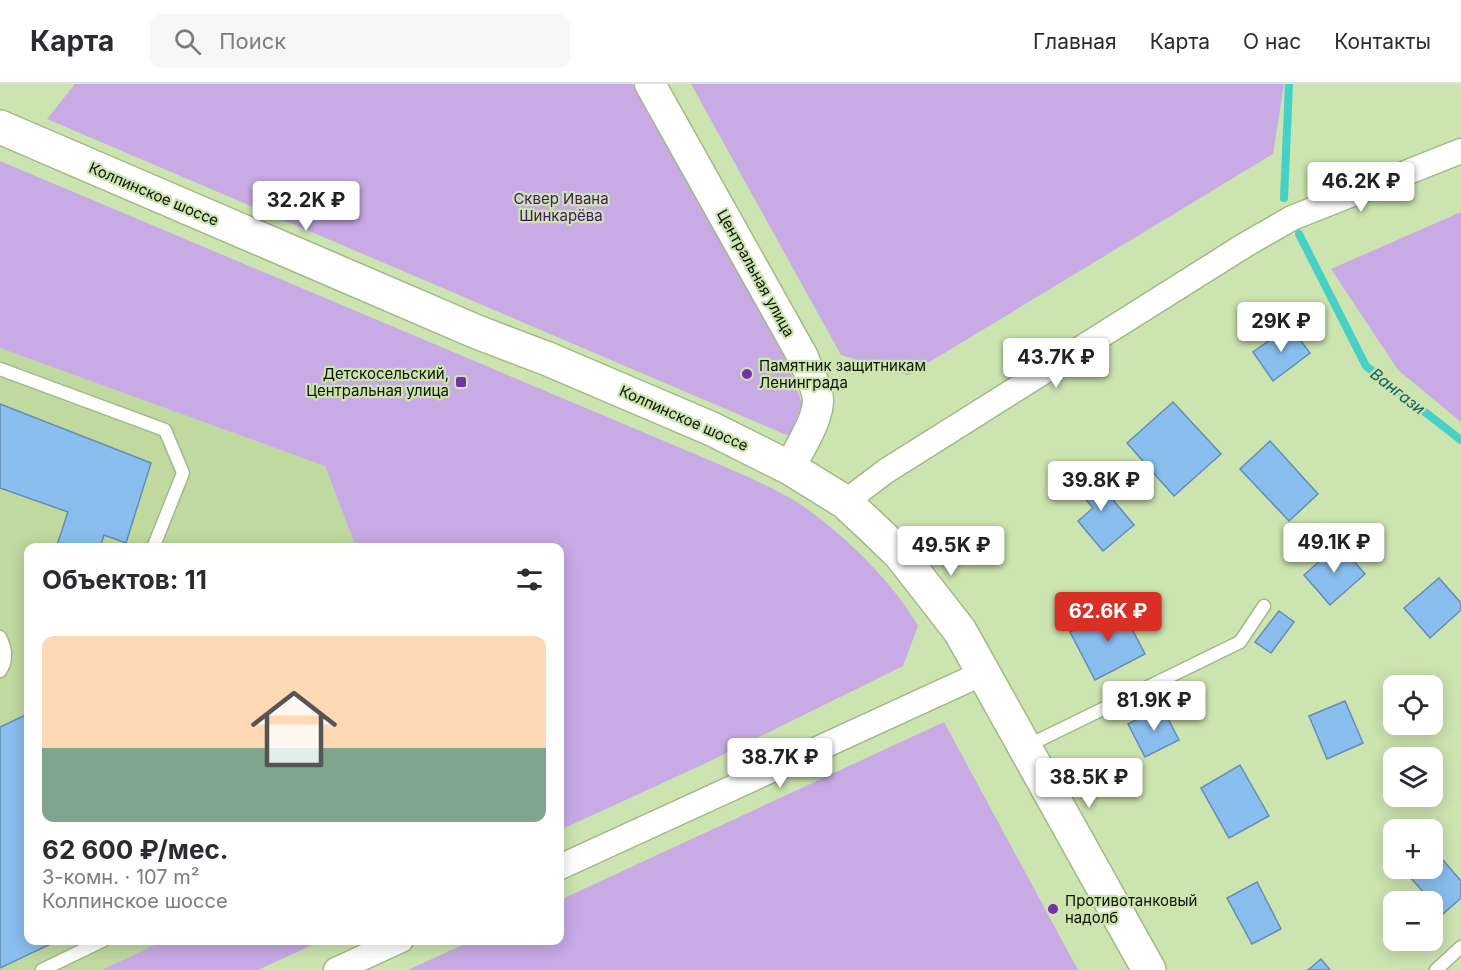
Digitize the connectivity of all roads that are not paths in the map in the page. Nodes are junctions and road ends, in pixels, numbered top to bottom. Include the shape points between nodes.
1 (650, 84) edge
2 (0, 127) edge
3 (1461, 151) edge
4 (0, 369) edge
5 (790, 468) junction
6 (845, 502) junction
7 (155, 543) edge
8 (1264, 606) dead end
9 (0, 637) edge
10 (0, 671) edge
11 (983, 673) junction
12 (1025, 747) junction
13 (564, 865) edge
14 (94, 945) edge
15 (389, 945) edge
16 (1461, 947) edge
17 (42, 970) edge
18 (336, 970) edge
19 (1149, 970) edge
20 (1436, 970) edge

1 - 5 street, Центральная улица via 803,357 818,395 813,424
2 - 5 main road, Колпинское шоссе via 712,429
3 - 6 street via 1292,218 1255,239 886,471
4 - 7 lane via 165,430 183,473
5 - 6 main road, Колпинское шоссе
6 - 11 main road, Колпинское шоссе via 922,580 960,631
8 - 12 lane via 1240,642
9 - 10 lane via 5,648
11 - 12 main road, Колпинское шоссе
11 - 13 street
12 - 19 main road, Колпинское шоссе
14 - 17 lane
15 - 18 street
16 - 20 lane

